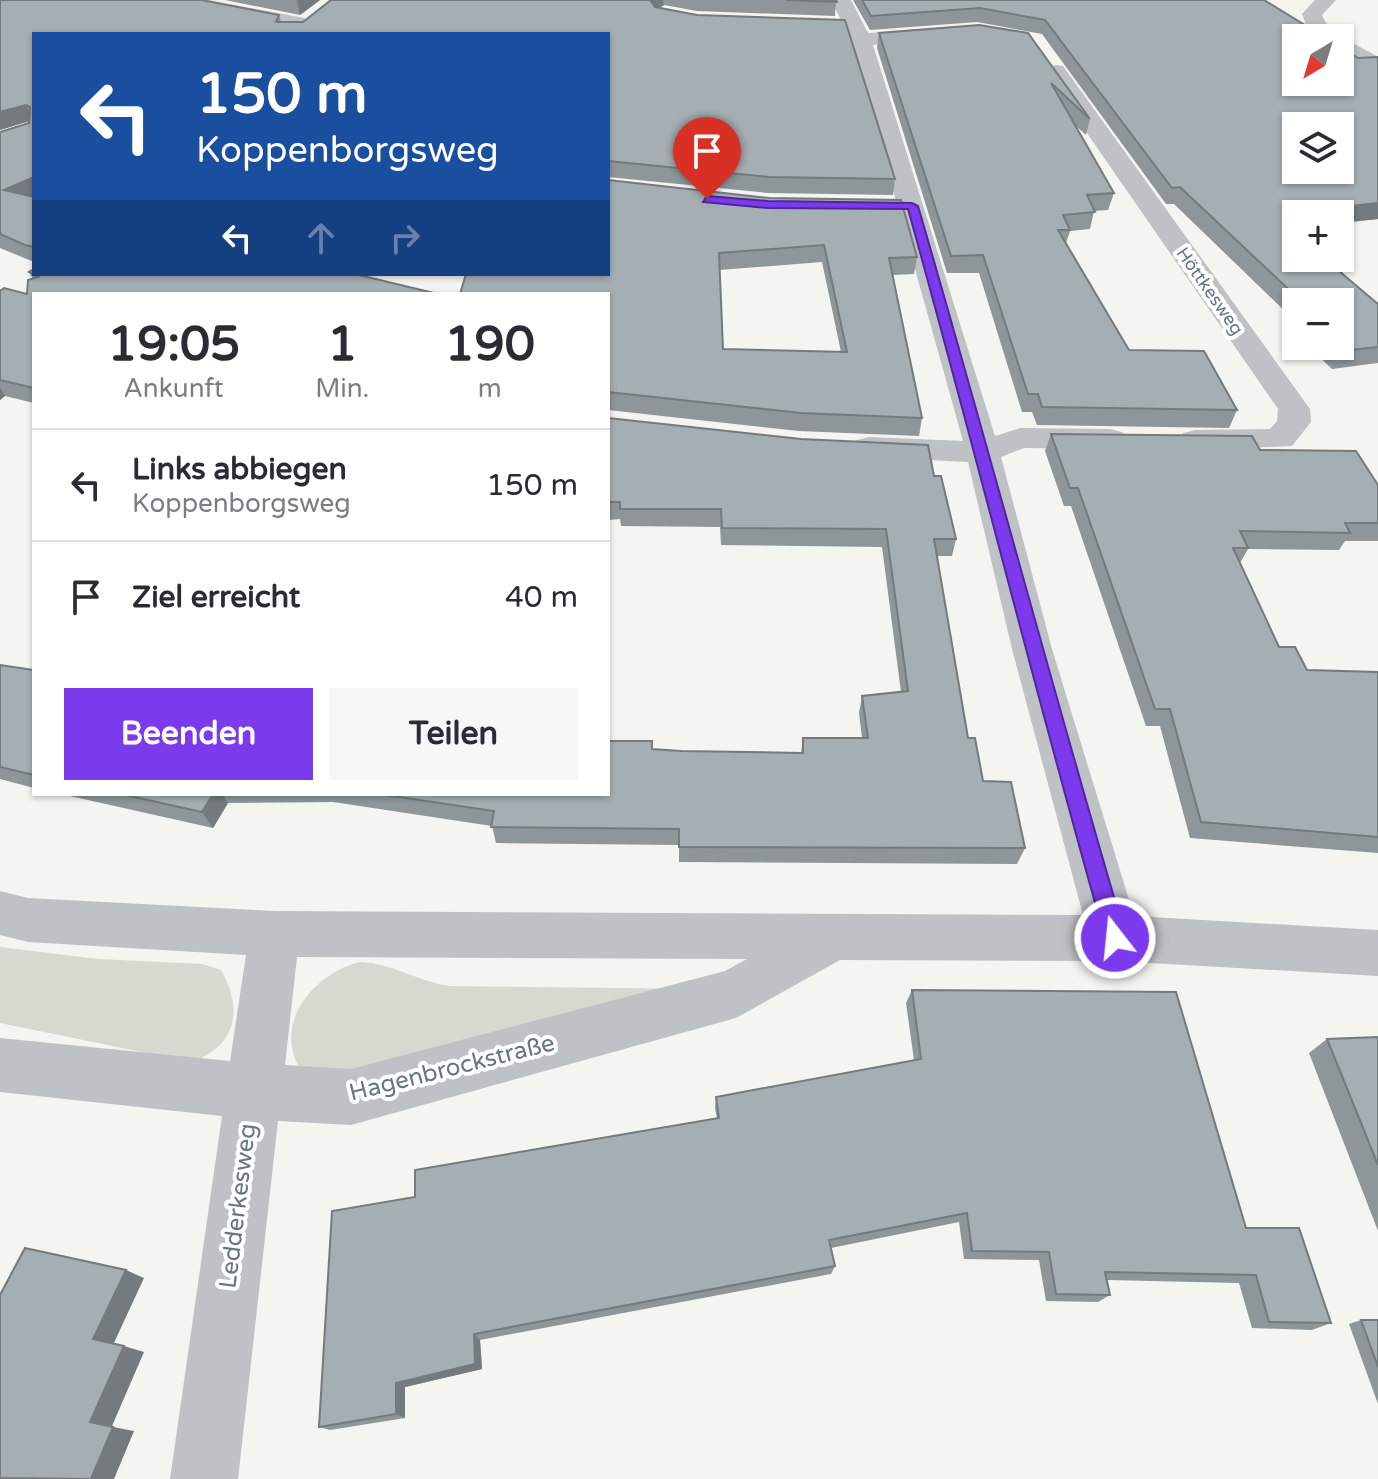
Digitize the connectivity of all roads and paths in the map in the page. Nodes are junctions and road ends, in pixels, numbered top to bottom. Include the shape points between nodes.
1 (179, 0) edge
2 (1326, 0) edge
3 (848, 22) edge
4 (1315, 24) edge
5 (304, 25) edge
6 (971, 33) edge
7 (1354, 51) edge
8 (1043, 54) edge
9 (1378, 66) edge
10 (1143, 439) edge
11 (1174, 440) edge
12 (830, 445) edge
13 (983, 452) junction
14 (0, 913) edge
15 (274, 934) junction
16 (836, 935) junction
17 (1115, 938) junction
18 (1378, 953) edge
19 (0, 1065) edge
20 (252, 1091) junction
21 (204, 1479) edge

1 - 5 street
2 - 4 street via 1312,14
3 - 6 street
3 - 13 street via 898,206
7 - 9 street
8 - 11 street, Höttkesweg via 1294,409 1294,422 1280,439
10 - 13 street via 1020,438
12 - 13 street
13 - 17 street via 1032,649
14 - 15 street via 28,920
15 - 16 street
15 - 20 street, Ledderkesweg
16 - 17 street
16 - 20 street, Hagenbrockstraße via 736,993 367,1093 351,1097
17 - 18 street
19 - 20 street, Hagenbrockstraße
20 - 21 street, Ledderkesweg

